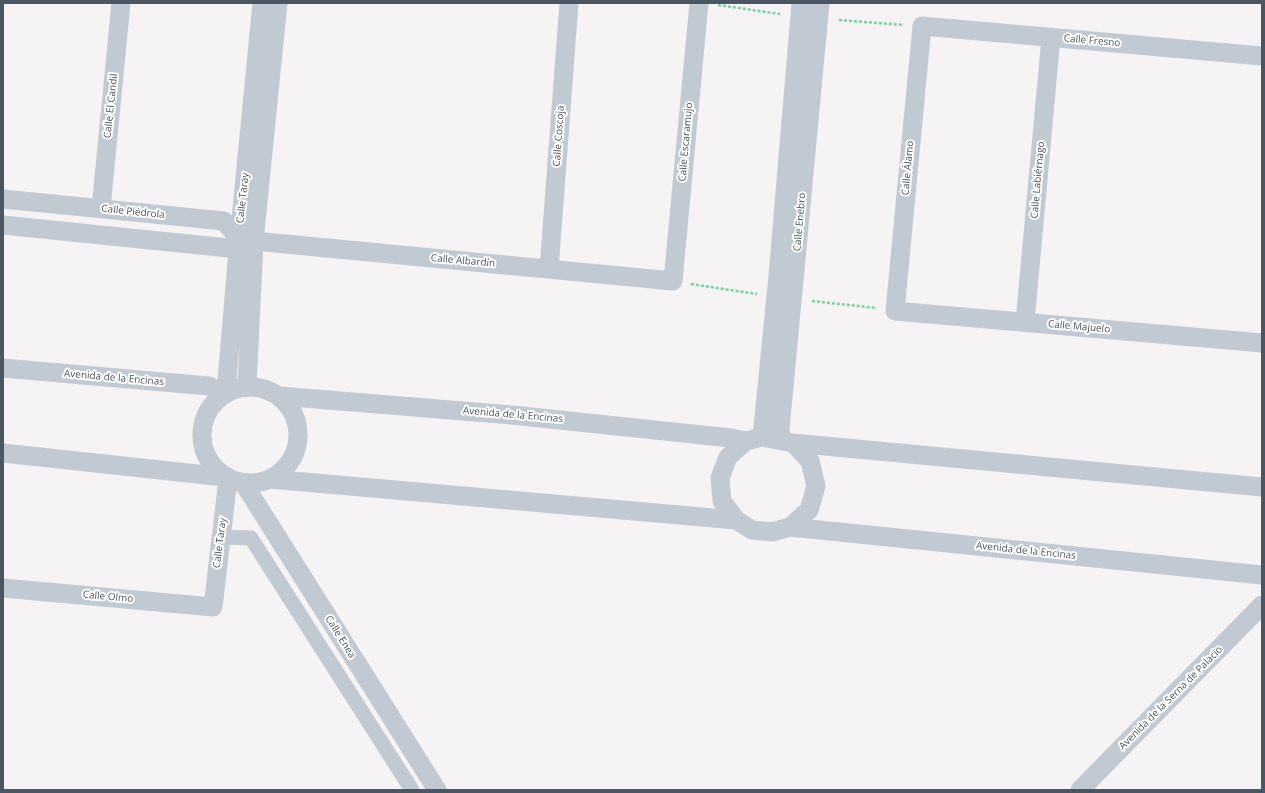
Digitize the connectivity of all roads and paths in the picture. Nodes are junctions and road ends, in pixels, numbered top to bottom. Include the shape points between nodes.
1 (121, 3) edge
2 (262, 3) edge
3 (278, 3) edge
4 (569, 3) edge
5 (708, 4) edge
6 (801, 10) edge
7 (820, 11) edge
8 (922, 26) junction
9 (1051, 37) junction
10 (1262, 56) edge
11 (3, 199) edge
12 (101, 208) junction
13 (3, 225) edge
14 (244, 243) junction
15 (549, 269) junction
16 (673, 281) joint
17 (895, 311) joint
18 (1025, 322) junction
19 (1262, 342) edge
20 (3, 368) edge
21 (247, 386) junction
22 (225, 393) junction
23 (279, 396) junction
24 (754, 439) junction
25 (787, 442) junction
26 (3, 453) edge
27 (232, 480) junction
28 (270, 480) junction
29 (1262, 487) edge
30 (736, 520) junction
31 (790, 527) junction
32 (221, 536) junction
33 (1262, 575) edge
34 (3, 588) edge
35 (1262, 605) edge
36 (213, 607) joint
37 (412, 790) edge
38 (437, 790) edge
39 (1080, 790) edge

1 - 12 street, Calle El Candil
2 - 14 street, Calle Taray
3 - 14 street, Calle Taray
4 - 15 street, Calle Coscoja
5 - 6 path
5 - 16 street, Calle Escaramujo
6 - 24 street, Calle Enebro via 778,276
7 - 8 path
7 - 25 street, Calle Enebro via 780,428
8 - 9 street, Calle Fresno
8 - 17 street, Calle Álamo
9 - 10 street, Calle Fresno
9 - 18 street, Calle Labiérnago
11 - 12 street, Calle Piédrola
12 - 14 street, Calle Piédrola via 224,221
13 - 14 street, Calle Albardín
14 - 15 street, Calle Albardín
14 - 21 street, Calle Taray
14 - 22 street, Calle Taray
15 - 16 street, Calle Albardín
17 - 18 street, Calle Majuelo
18 - 19 street, Calle Majuelo
20 - 22 street, Avenida de la Encinas via 209,386
21 - 22 street
21 - 23 street via 264,388
22 - 27 street via 210,406 202,426 202,447 212,466
23 - 24 street, Avenida de la Encinas via 512,415
23 - 28 street via 294,415 299,440 290,464
24 - 25 street
24 - 30 street via 728,457 720,478 722,501
25 - 29 street
25 - 31 street via 810,461 816,486 809,510
26 - 27 street
27 - 28 street
27 - 32 street, Calle Taray
27 - 38 street, Calle Enea
28 - 30 street
30 - 31 street via 752,530 772,532
31 - 33 street, Avenida de la Encinas
32 - 36 street, Calle Taray
32 - 37 street via 250,538
34 - 36 street, Calle Olmo
35 - 39 street, Avenida de la Serna de Palacio

